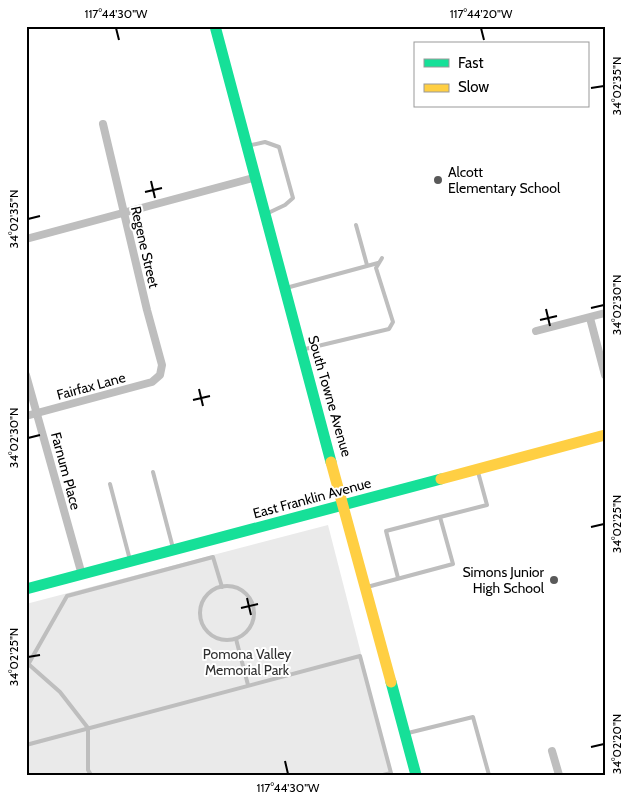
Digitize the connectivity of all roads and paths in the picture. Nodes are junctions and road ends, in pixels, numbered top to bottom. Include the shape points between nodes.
1 (215, 26) edge
2 (103, 124) dead end
3 (245, 146) junction
4 (253, 178) junction
5 (125, 213) junction
6 (264, 215) junction
7 (356, 225) dead end
8 (26, 239) edge
9 (382, 258) dead end
10 (378, 263) junction
11 (367, 266) junction
12 (284, 288) junction
13 (605, 313) edge
14 (590, 318) junction
15 (536, 331) dead end
16 (301, 350) junction
17 (605, 374) edge
18 (26, 375) edge
19 (160, 375) joint
20 (37, 413) junction
21 (26, 416) edge
22 (605, 435) edge
23 (478, 469) junction
24 (153, 472) dead end
25 (110, 484) dead end
26 (345, 504) junction
27 (440, 517) junction
28 (174, 550) junction
29 (130, 562) junction
30 (82, 575) junction
31 (398, 578) junction
32 (222, 587) junction
33 (367, 587) junction
34 (26, 589) edge
35 (236, 639) junction
36 (27, 662) edge
37 (248, 685) junction
38 (88, 728) junction
39 (406, 734) junction
40 (26, 745) edge
41 (552, 751) dead end
42 (91, 775) edge
43 (383, 775) edge
44 (416, 775) edge
45 (489, 775) edge
46 (559, 775) edge

1 - 3 street, South Towne Avenue
2 - 5 street, Regene Street
3 - 4 street, South Towne Avenue
3 - 6 lane via 265,142 279,147 288,177 293,198
4 - 5 street
4 - 6 street, South Towne Avenue
5 - 8 street
5 - 19 street, Regene Street via 162,365
6 - 12 street, South Towne Avenue
7 - 11 lane
9 - 10 lane
10 - 11 lane
10 - 16 lane via 376,268 393,322 389,328
11 - 12 lane
12 - 16 street, South Towne Avenue
13 - 14 street
14 - 15 street
14 - 17 street
16 - 26 street, South Towne Avenue
18 - 20 street, Farnum Place
19 - 20 street, Fairfax Lane via 152,382
20 - 21 street, Fairfax Lane
20 - 30 street, Farnum Place
22 - 23 street, East Franklin Avenue
23 - 26 street, East Franklin Avenue
23 - 27 lane via 487,505
24 - 28 lane
25 - 29 lane
26 - 28 street, East Franklin Avenue
26 - 33 street, South Towne Avenue
27 - 31 lane via 386,531
27 - 31 lane via 453,564
28 - 29 street, East Franklin Avenue
29 - 30 street, East Franklin Avenue
30 - 34 street, East Franklin Avenue
31 - 33 lane
32 - 35 lane via 244,592 254,612 246,632
32 - 35 lane via 210,592 202,602 200,614 204,627 214,637
32 - 36 lane via 213,557 67,596
33 - 39 street, South Towne Avenue
35 - 37 lane
36 - 38 lane via 60,692
37 - 38 lane
37 - 43 lane via 360,656 391,773
38 - 40 lane
38 - 42 lane via 88,770
39 - 44 street, South Towne Avenue
39 - 45 lane via 473,717
41 - 46 street

